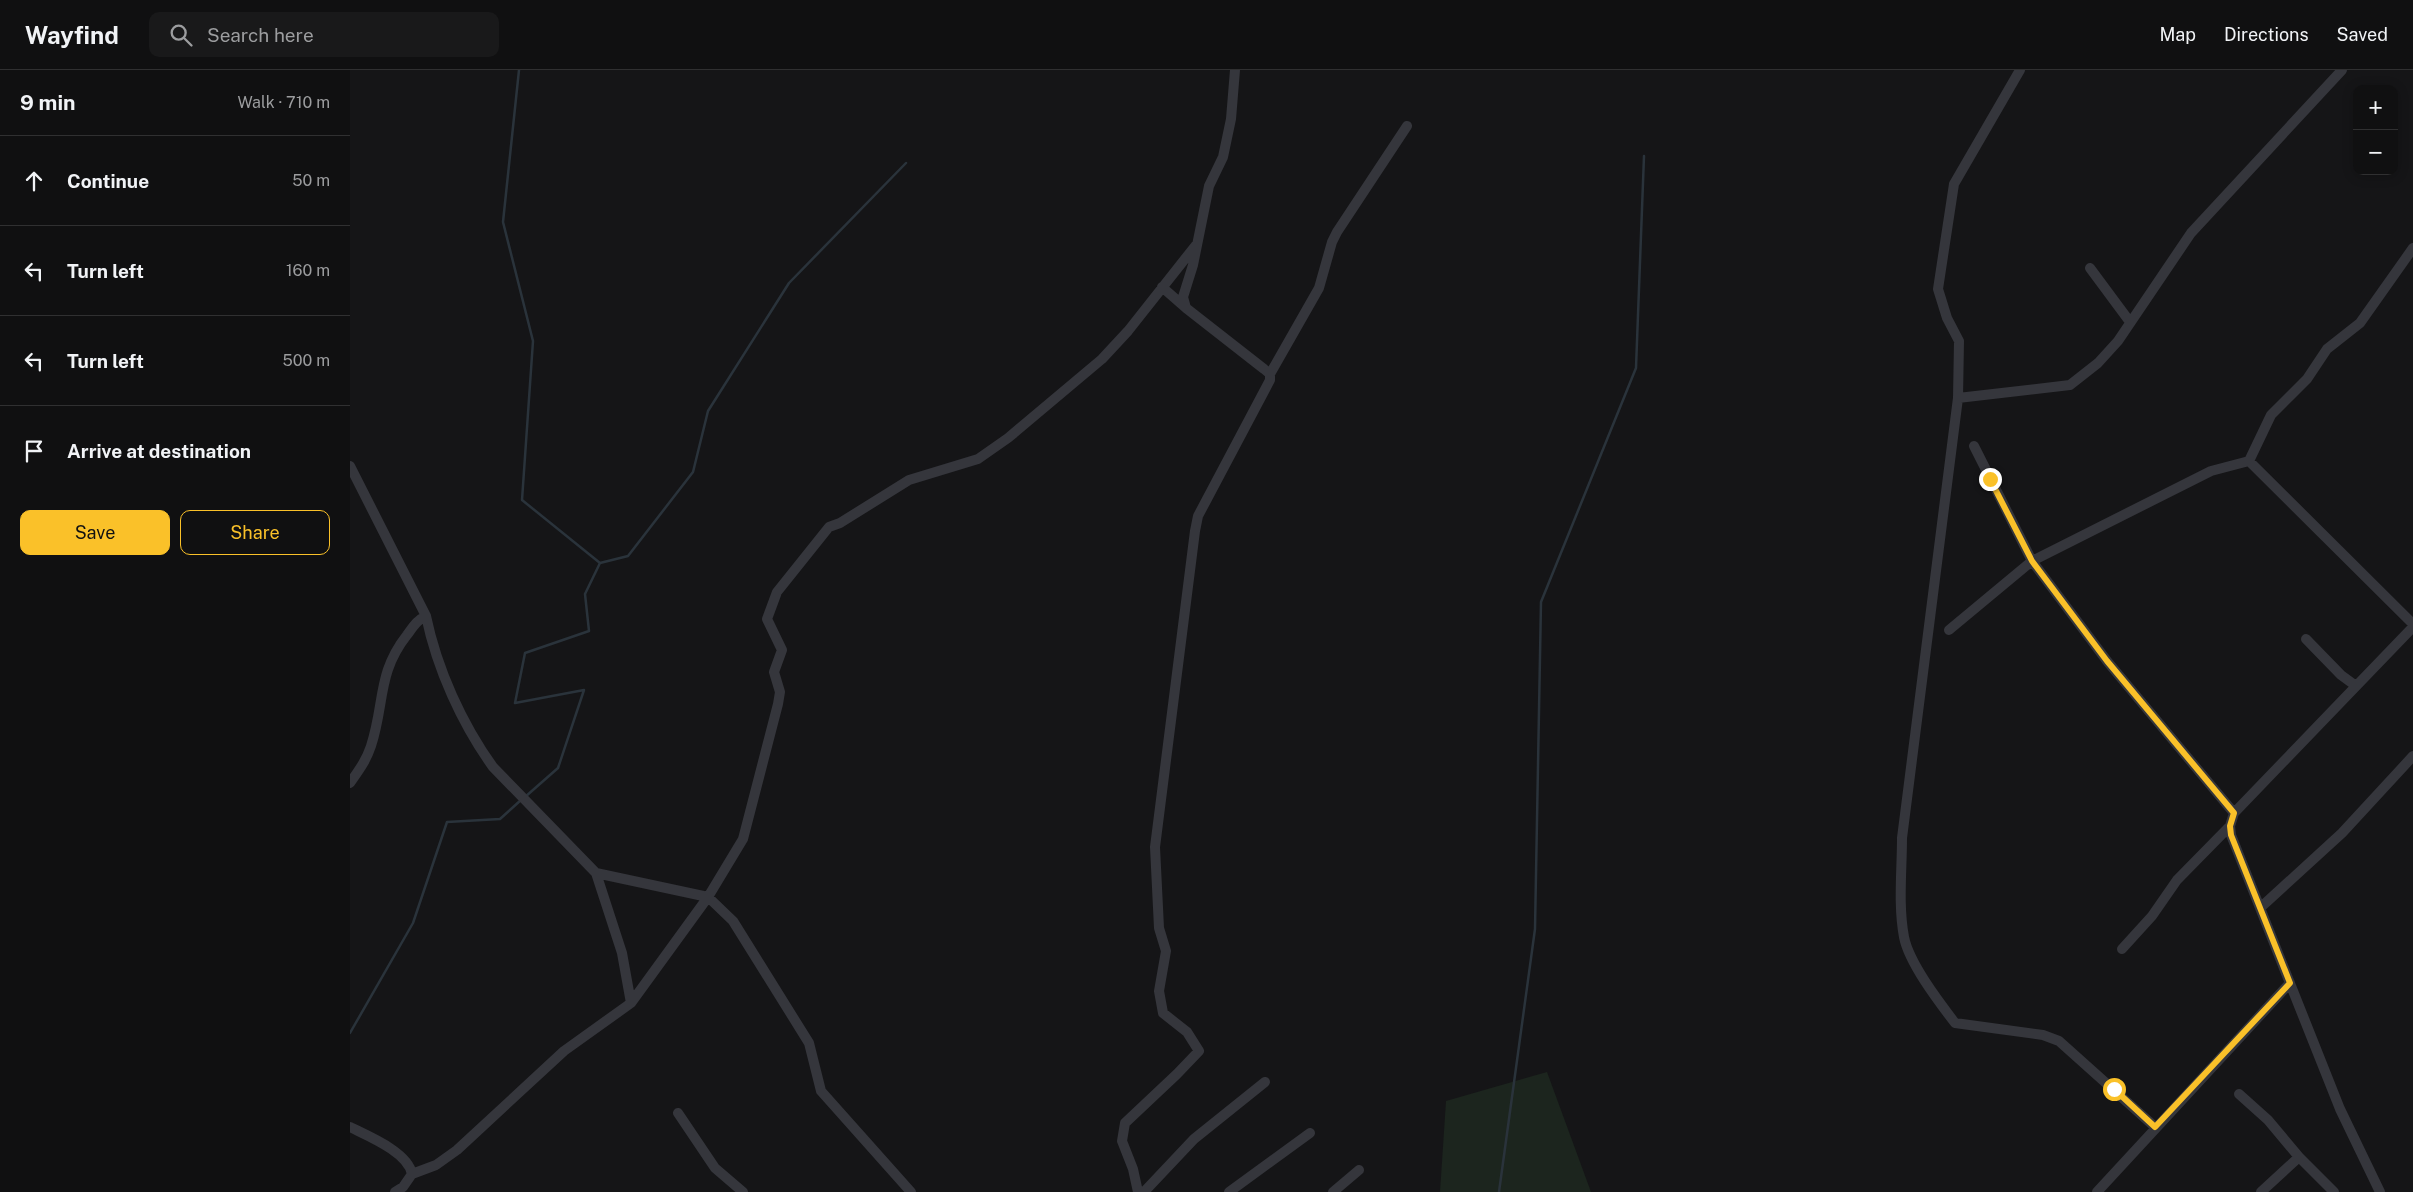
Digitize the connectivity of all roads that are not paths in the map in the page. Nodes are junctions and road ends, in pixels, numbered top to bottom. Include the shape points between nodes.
1 (1235, 70) edge
2 (2020, 70) edge
3 (2342, 70) edge
4 (1407, 126) dead end
5 (1197, 244) junction
6 (2413, 248) edge
7 (2090, 268) dead end
8 (1162, 287) junction
9 (1186, 308) junction
10 (2130, 322) junction
11 (1270, 374) junction
12 (1958, 398) junction
13 (1974, 446) dead end
14 (2249, 461) junction
15 (350, 466) edge
16 (2032, 561) junction
17 (426, 616) junction
18 (2413, 626) edge
19 (1949, 630) dead end
20 (2306, 639) dead end
21 (2356, 686) junction
22 (2413, 756) edge
23 (350, 782) edge
24 (2234, 813) junction
25 (2230, 826) junction
26 (596, 874) junction
27 (708, 897) junction
28 (2260, 908) junction
29 (2122, 949) dead end
30 (2290, 983) junction
31 (631, 1003) junction
32 (1266, 1082) dead end
33 (2239, 1094) dead end
34 (678, 1113) dead end
35 (350, 1127) edge
36 (2155, 1127) junction
37 (1310, 1133) dead end
38 (2300, 1157) junction
39 (1358, 1170) dead end
40 (412, 1174) junction
41 (401, 1190) edge
42 (2099, 1191) edge
43 (742, 1192) edge
44 (911, 1192) edge
45 (1138, 1192) edge
46 (1144, 1192) edge
47 (1229, 1192) edge
48 (1333, 1192) edge
49 (2261, 1192) edge
50 (2334, 1192) edge
51 (2380, 1192) edge

1 - 5 street via 1231,119 1223,157 1209,186
2 - 12 street via 1954,184 1938,288 1946,318 1959,341
3 - 10 street via 2191,233
4 - 11 street via 1332,242 1319,288
5 - 8 street
5 - 9 street via 1183,296
6 - 14 street via 2360,323 2327,349 2307,379 2271,415
7 - 10 street
8 - 9 street
8 - 27 street via 1102,359 1008,438 978,459 909,480 829,527 777,592 767,619 782,650 774,672 780,692 778,704 743,838
9 - 11 street
10 - 12 street via 2098,364 2070,385
11 - 45 street via 1264,394 1198,516 1195,531 1155,847 1159,928 1166,951 1159,991 1163,1013 1187,1032 1198,1051 1125,1123 1122,1142
12 - 36 street via 1902,838 1904,939 1928,984 1955,1023 2044,1035 2059,1041
13 - 16 street
14 - 16 street via 2211,471
14 - 18 street
15 - 17 street
16 - 19 street
16 - 24 street via 2107,661
17 - 23 street via 418,620 397,648 386,672 371,748
17 - 26 street via 431,641 480,750 522,799
18 - 21 street
20 - 21 street
21 - 24 street
22 - 28 street via 2342,833
24 - 25 street
25 - 28 street
25 - 29 street via 2177,880 2152,916
26 - 27 street
26 - 31 street via 622,953
27 - 31 street
27 - 44 street via 733,921 809,1043 821,1091
28 - 30 street
30 - 36 street
30 - 51 street via 2340,1109
31 - 40 street via 564,1051 457,1150 436,1165
32 - 46 street via 1194,1139
33 - 38 street via 2268,1120
34 - 43 street via 715,1168
35 - 40 street via 400,1156
36 - 42 street
37 - 47 street
38 - 49 street
38 - 50 street
39 - 48 street
40 - 41 street

